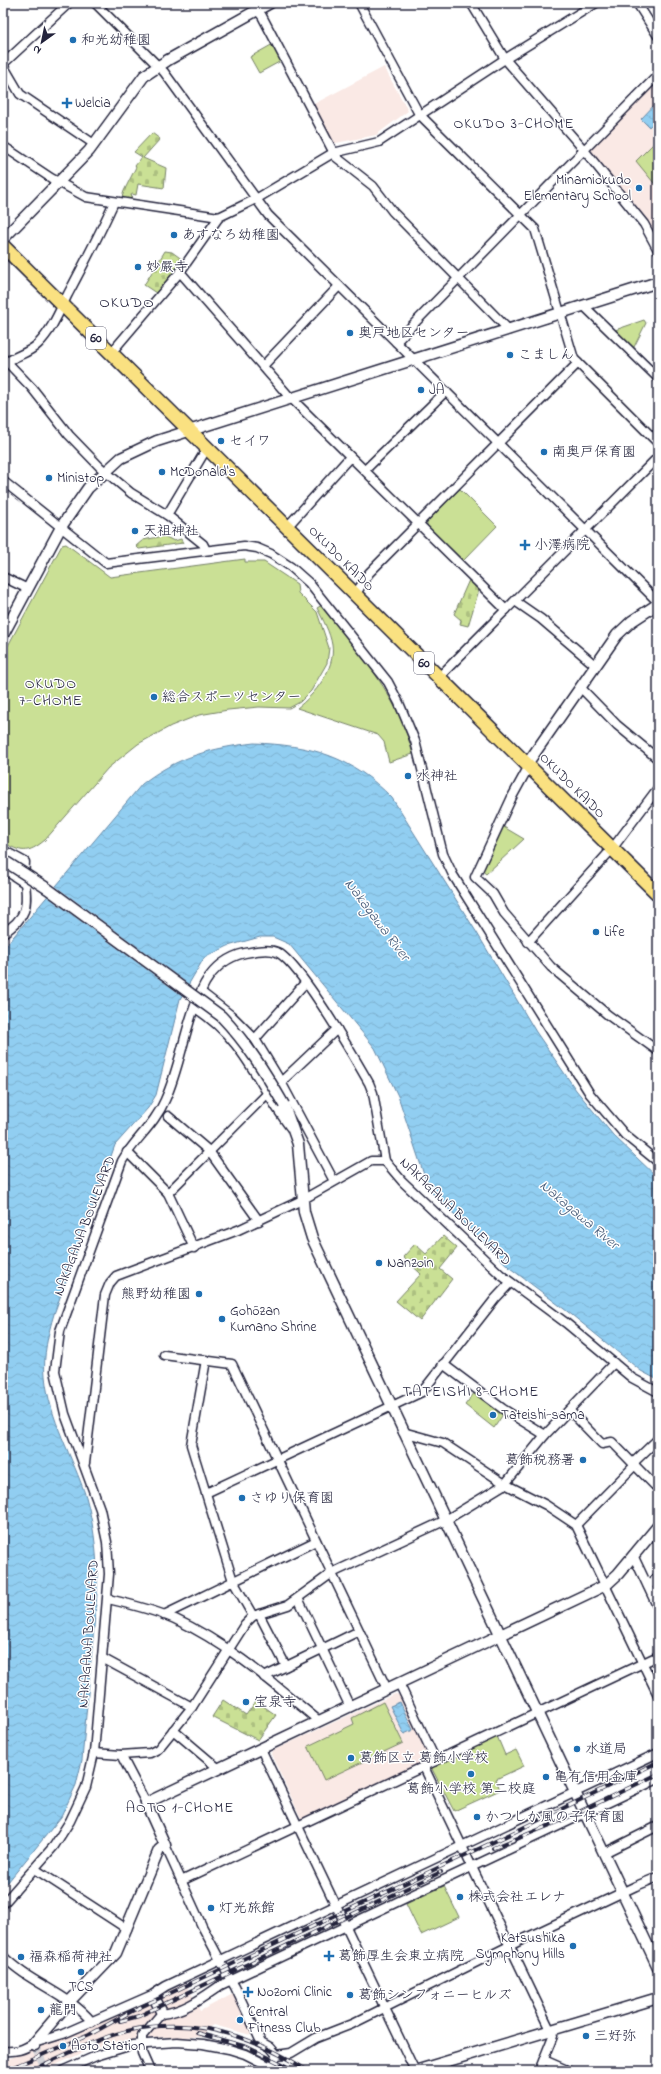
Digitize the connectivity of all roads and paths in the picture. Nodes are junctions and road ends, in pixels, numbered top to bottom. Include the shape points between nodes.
1 (70, 3) edge
2 (95, 3) edge
3 (270, 3) edge
4 (359, 3) edge
5 (471, 3) edge
6 (596, 3) edge
7 (637, 3) edge
8 (255, 6) edge
9 (658, 36) edge
10 (505, 59) junction
11 (3, 64) edge
12 (158, 66) junction
13 (658, 75) edge
14 (419, 114) junction
15 (94, 144) junction
16 (3, 146) edge
17 (584, 150) junction
18 (333, 152) junction
19 (58, 182) junction
20 (256, 199) junction
21 (114, 202) junction
22 (520, 215) junction
23 (219, 217) junction
24 (3, 239) edge
25 (3, 246) edge
26 (658, 250) edge
27 (180, 272) junction
28 (458, 278) junction
29 (658, 282) edge
30 (339, 286) junction
31 (62, 305) junction
32 (584, 306) junction
33 (561, 314) junction
34 (509, 330) junction
35 (396, 342) junction
36 (111, 353) junction
37 (5, 360) edge
38 (414, 360) junction
39 (578, 363) junction
40 (263, 366) junction
41 (658, 378) edge
42 (446, 391) junction
43 (292, 398) junction
44 (190, 431) junction
45 (658, 443) edge
46 (498, 444) junction
47 (207, 448) junction
48 (350, 456) junction
49 (658, 457) edge
50 (365, 470) junction
51 (105, 471) junction
52 (3, 481) edge
53 (167, 515) junction
54 (419, 524) junction
55 (62, 527) junction
56 (287, 528) junction
57 (585, 530) junction
58 (206, 550) junction
59 (3, 577) edge
60 (28, 589) junction
61 (355, 595) junction
62 (515, 601) junction
63 (658, 603) edge
64 (506, 610) junction
65 (3, 636) edge
66 (596, 666) junction
67 (439, 677) junction
68 (581, 688) junction
69 (658, 759) edge
70 (528, 765) junction
71 (658, 788) edge
72 (612, 849) junction
73 (3, 850) edge
74 (3, 860) edge
75 (3, 869) edge
76 (26, 884) junction
77 (658, 894) edge
78 (3, 933) edge
79 (528, 942) junction
80 (305, 983) junction
81 (201, 992) junction
82 (195, 1008) junction
83 (337, 1029) junction
84 (255, 1039) junction
85 (658, 1051) edge
86 (281, 1082) junction
87 (268, 1093) junction
88 (168, 1116) dead end
89 (296, 1136) junction
90 (210, 1151) junction
91 (127, 1152) junction
92 (384, 1161) junction
93 (658, 1162) edge
94 (334, 1180) junction
95 (168, 1193) junction
96 (302, 1200) junction
97 (259, 1221) junction
98 (194, 1248) junction
99 (510, 1283) junction
100 (164, 1355) dead end
101 (206, 1360) junction
102 (614, 1363) junction
103 (443, 1364) junction
104 (658, 1392) edge
105 (391, 1406) junction
106 (569, 1410) junction
107 (403, 1432) junction
108 (545, 1435) junction
109 (658, 1440) edge
110 (277, 1458) junction
111 (85, 1464) junction
112 (634, 1464) junction
113 (505, 1484) junction
114 (658, 1489) edge
115 (206, 1493) junction
116 (446, 1520) junction
117 (576, 1525) junction
118 (658, 1526) edge
119 (316, 1541) junction
120 (633, 1555) junction
121 (332, 1573) junction
122 (658, 1578) edge
123 (233, 1581) junction
124 (606, 1585) junction
125 (648, 1586) junction
126 (298, 1598) junction
127 (108, 1599) junction
128 (658, 1608) edge
129 (164, 1615) junction
130 (256, 1615) junction
131 (359, 1631) junction
132 (500, 1635) junction
133 (229, 1649) junction
134 (321, 1649) junction
135 (658, 1656) edge
136 (102, 1658) junction
137 (643, 1663) junction
138 (286, 1666) junction
139 (264, 1676) junction
140 (399, 1683) junction
141 (387, 1689) junction
142 (658, 1695) edge
143 (192, 1706) junction
144 (350, 1707) junction
145 (538, 1713) junction
146 (319, 1721) junction
147 (173, 1730) junction
148 (261, 1749) junction
149 (94, 1752) junction
150 (658, 1753) edge
151 (122, 1755) junction
152 (436, 1761) junction
153 (424, 1767) junction
154 (219, 1768) junction
155 (658, 1779) edge
156 (576, 1793) junction
157 (146, 1803) junction
158 (585, 1813) junction
159 (298, 1826) junction
160 (658, 1826) edge
161 (165, 1845) junction
162 (461, 1846) junction
163 (604, 1853) junction
164 (471, 1867) junction
165 (34, 1869) junction
166 (658, 1877) edge
167 (182, 1882) junction
168 (622, 1892) junction
169 (3, 1904) edge
170 (336, 1906) junction
171 (346, 1926) junction
172 (127, 1929) junction
173 (509, 1946) junction
174 (3, 1956) edge
175 (220, 1961) junction
176 (658, 1967) edge
177 (231, 1980) junction
178 (153, 1997) junction
179 (658, 1998) edge
180 (69, 2002) junction
181 (385, 2008) junction
182 (161, 2012) junction
183 (92, 2022) junction
184 (550, 2031) junction
185 (34, 2044) junction
186 (141, 2045) junction
187 (3, 2051) edge
188 (277, 2054) junction
189 (544, 2060) junction
190 (271, 2066) junction
191 (62, 2071) edge
192 (150, 2071) edge
193 (279, 2071) edge
194 (415, 2071) edge
195 (539, 2071) edge
196 (569, 2071) edge

1 - 11 street
2 - 12 street
3 - 8 street
4 - 14 street
5 - 10 street
6 - 10 street
7 - 9 street
8 - 12 street
8 - 18 street
10 - 14 street
10 - 17 street
11 - 15 street via 20,94
12 - 15 street via 140,80
12 - 20 street
13 - 17 street
14 - 18 street via 379,142
14 - 22 street
15 - 19 street
16 - 19 street
17 - 22 street
17 - 26 street via 644,224
18 - 20 street
18 - 28 street via 373,186 393,212
19 - 21 street via 86,197
19 - 24 street
20 - 23 street
20 - 30 street via 268,215
21 - 23 street
21 - 31 street via 102,231
22 - 28 street
22 - 33 street via 535,229
23 - 27 street
25 - 31 main road, OKUDO KAIDO / 60
27 - 36 street
27 - 40 street
28 - 34 street
28 - 35 street
29 - 32 street
30 - 35 street
30 - 40 street
31 - 36 main road, OKUDO KAIDO / 60
31 - 37 street via 50,329 37,345 27,353
32 - 33 street
32 - 41 street
33 - 34 street
33 - 39 street via 574,359
34 - 38 street
35 - 38 street
36 - 44 main road, OKUDO KAIDO / 60
37 - 51 street via 32,388 69,435
38 - 42 street
38 - 43 street
39 - 45 street
39 - 46 street
40 - 43 street
42 - 46 street
42 - 50 street
43 - 44 street
43 - 48 street
44 - 47 main road, OKUDO KAIDO / 60
44 - 51 street via 142,447 121,458
46 - 54 street
46 - 57 street
47 - 53 street
47 - 56 main road, OKUDO KAIDO / 60
48 - 50 street
48 - 56 street
49 - 57 street
50 - 54 street
51 - 53 street via 131,493
51 - 55 street via 81,496
52 - 55 street
53 - 58 street via 203,544
54 - 61 street via 369,573
54 - 64 street
55 - 58 street via 106,563
55 - 60 street
56 - 61 main road, OKUDO KAIDO / 60
57 - 62 street
57 - 63 street
58 - 93 street via 244,546 257,548 272,554 291,567 326,603 379,670 400,703 411,730 443,854 453,874 590,1094 625,1135
59 - 60 street
60 - 65 street
61 - 67 main road, OKUDO KAIDO / 60
62 - 64 street
62 - 66 street
63 - 66 street via 622,629
64 - 67 street
66 - 68 street
67 - 70 main road, OKUDO KAIDO / 60
68 - 69 street via 617,725
68 - 70 street via 562,711
70 - 72 main road, OKUDO KAIDO / 60
70 - 79 street via 475,877 493,894 504,913
71 - 72 street
72 - 77 main road, OKUDO KAIDO / 60
72 - 79 street
73 - 76 street via 25,862
74 - 89 street, bridge via 48,889 221,1016 259,1062 284,1105
75 - 76 street
76 - 78 street via 24,912 11,928
79 - 85 street via 551,967 608,1015
80 - 81 street, NAKAGAWA BOULEVARD via 290,963 278,953 265,950 234,956 224,962 212,974
80 - 83 street, NAKAGAWA BOULEVARD
80 - 84 street
81 - 82 street, NAKAGAWA BOULEVARD
81 - 84 street via 232,1016
82 - 87 street via 226,1032 247,1057
82 - 91 street, NAKAGAWA BOULEVARD via 189,1020 166,1100
83 - 86 street
83 - 92 street, NAKAGAWA BOULEVARD via 373,1093
84 - 86 street
86 - 94 street
87 - 89 street
87 - 90 street
88 - 90 street
89 - 96 street
90 - 95 street
90 - 97 street
91 - 95 street
91 - 111 street, NAKAGAWA BOULEVARD via 68,1307 56,1353 55,1371 58,1388 65,1414
92 - 94 street via 370,1161
92 - 99 street, NAKAGAWA BOULEVARD via 417,1197
94 - 96 street
95 - 98 street
96 - 97 street
96 - 105 street via 312,1238
97 - 98 street
98 - 111 street via 116,1276 110,1283 105,1295
99 - 102 street, NAKAGAWA BOULEVARD via 566,1323
99 - 103 street
100 - 101 street
101 - 110 street via 232,1364
101 - 115 street via 191,1445
102 - 104 street, NAKAGAWA BOULEVARD via 632,1378
102 - 106 street
103 - 105 street via 422,1392
103 - 108 street via 503,1409
105 - 107 street
105 - 110 street
106 - 108 street
106 - 112 street via 602,1444 612,1442
107 - 113 street via 443,1443
107 - 116 street
108 - 113 street
109 - 112 street
110 - 115 street
110 - 119 street
111 - 127 street, NAKAGAWA BOULEVARD via 100,1509 107,1542 110,1574
112 - 114 street
112 - 117 street
113 - 116 street
113 - 117 street via 546,1505
115 - 123 street
116 - 121 street
116 - 132 street
117 - 124 street
118 - 120 street
119 - 121 street
119 - 123 street
120 - 124 street
120 - 125 street
121 - 126 street
121 - 131 street
122 - 125 street
123 - 129 street
123 - 130 street
124 - 132 street
124 - 137 street
125 - 128 street
126 - 130 street via 288,1605
126 - 134 street
127 - 129 street
127 - 136 street, NAKAGAWA BOULEVARD
129 - 133 street
130 - 133 street via 245,1624
130 - 138 street
131 - 134 street
131 - 141 street
132 - 140 street
132 - 145 street
133 - 139 street
133 - 143 street
134 - 138 street
134 - 144 street
135 - 137 street
136 - 143 street
136 - 149 street, NAKAGAWA BOULEVARD
137 - 142 street
137 - 145 street
138 - 139 street
139 - 146 street
140 - 141 street
140 - 152 street
141 - 144 street
143 - 147 street
144 - 146 street
145 - 152 street
145 - 156 street
146 - 148 street
147 - 151 street via 158,1749 150,1753
147 - 154 street
148 - 154 street
148 - 159 street
149 - 151 street
149 - 165 street, NAKAGAWA BOULEVARD via 82,1799 54,1846
150 - 156 street
151 - 157 street
152 - 153 street
153 - 159 street
153 - 162 street
154 - 157 street
155 - 158 street
156 - 158 street
156 - 162 street
157 - 161 street
158 - 163 street
158 - 164 street
159 - 167 street
159 - 170 street
160 - 163 street
161 - 167 street
161 - 172 street via 159,1850
162 - 164 street
162 - 170 street
163 - 168 street
164 - 171 street
164 - 173 street
165 - 169 street, NAKAGAWA BOULEVARD
165 - 172 street
166 - 168 street
167 - 175 street
168 - 173 street
168 - 176 street
170 - 171 street
170 - 175 street
171 - 177 street
171 - 181 street
172 - 180 street via 115,1955
173 - 181 street
173 - 184 street
174 - 180 street via 15,1968
175 - 177 street
175 - 178 street
177 - 182 street via 173,2013
177 - 188 street via 262,2042
178 - 182 street
178 - 183 street
179 - 184 street
180 - 183 street
180 - 185 street
181 - 188 street via 316,2038 291,2053
181 - 194 street
182 - 186 street via 142,2036
183 - 185 street
184 - 189 street via 553,2039
184 - 194 street
185 - 187 street via 14,2052
186 - 190 street via 188,2043 216,2046 245,2054
186 - 191 street via 108,2052
186 - 192 street
188 - 190 street
189 - 195 street
189 - 196 street
190 - 193 street

